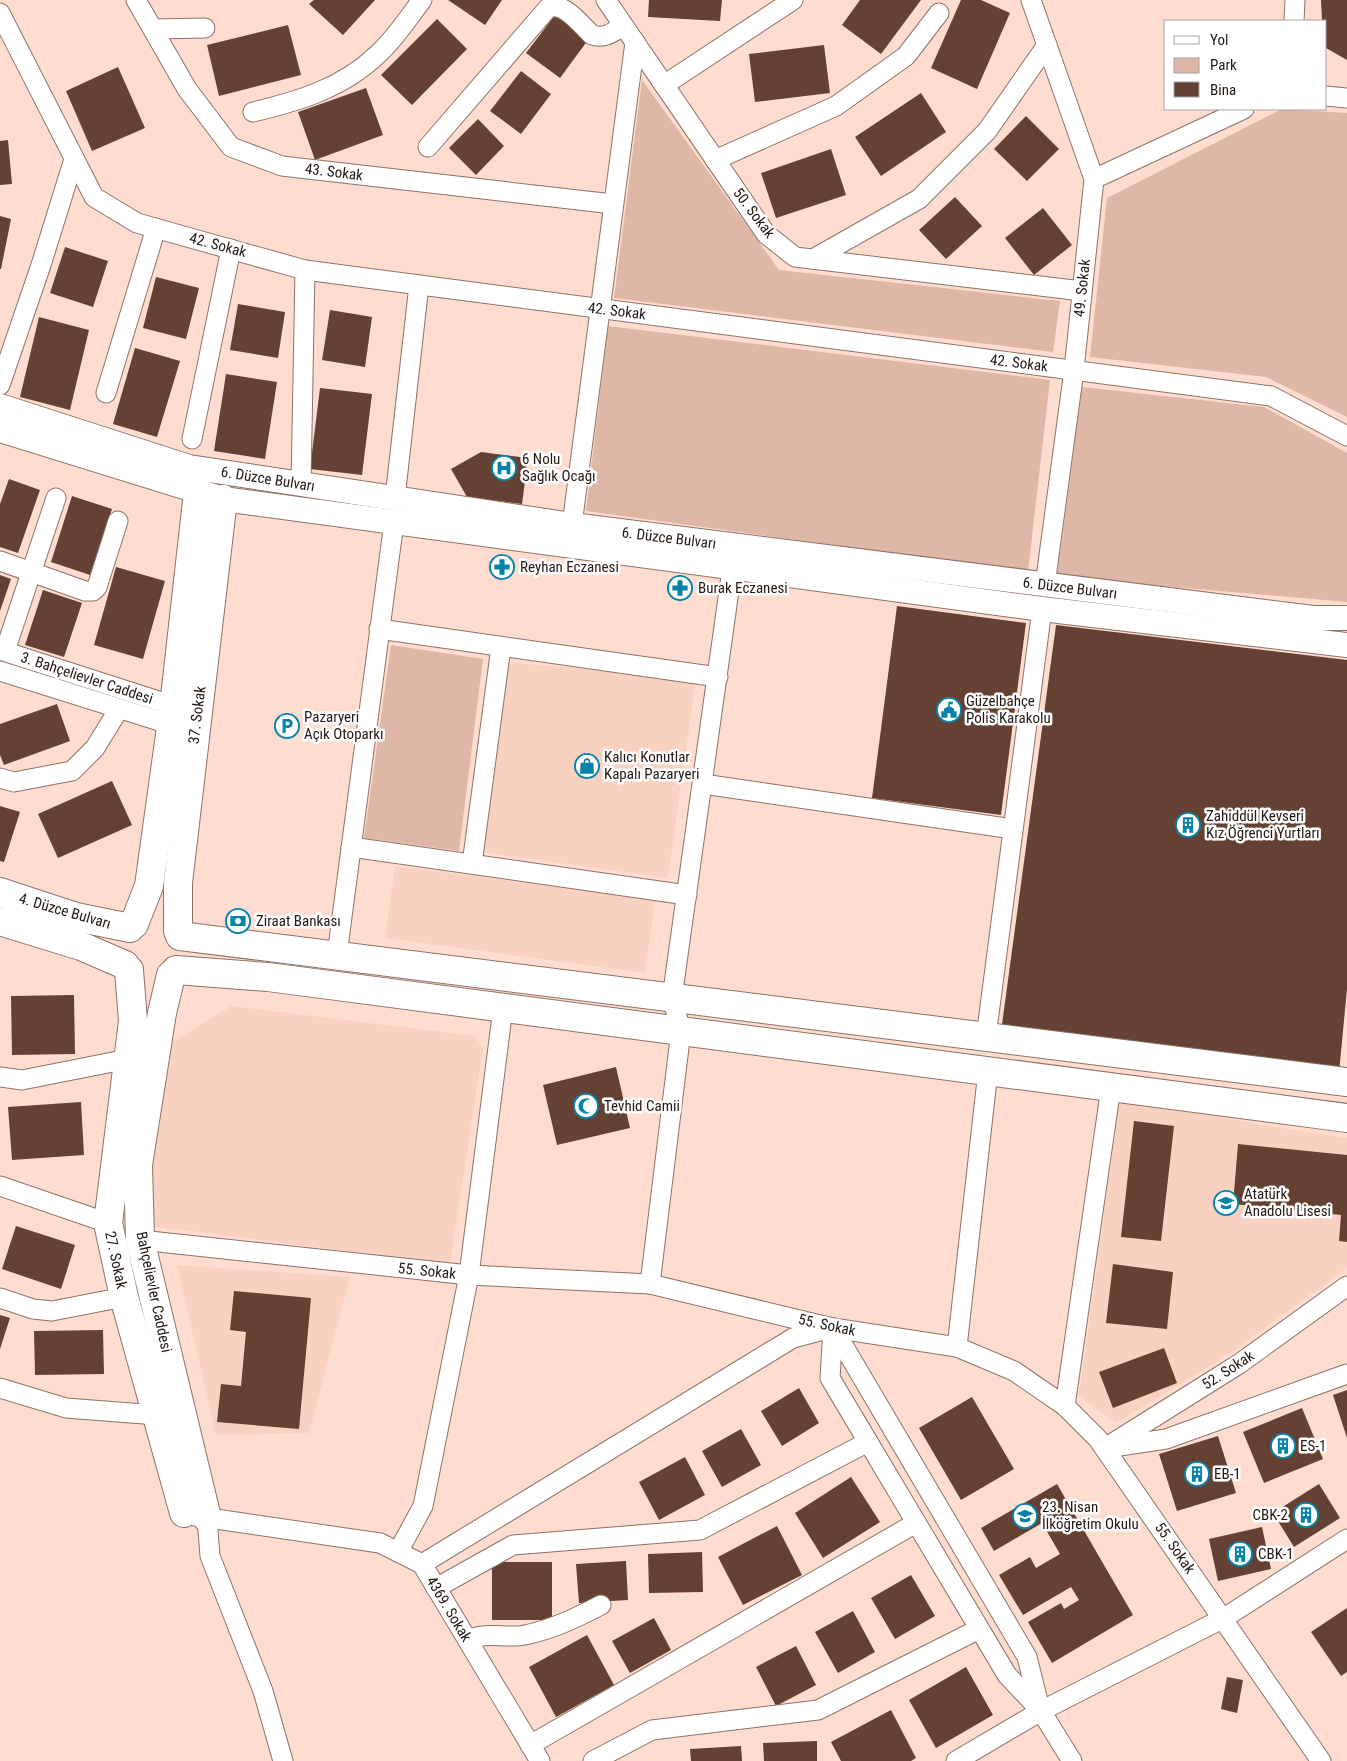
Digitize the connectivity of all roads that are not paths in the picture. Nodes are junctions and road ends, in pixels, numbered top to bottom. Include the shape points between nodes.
1 (136, 0) edge
2 (422, 0) edge
3 (606, 0) edge
4 (793, 0) edge
5 (1031, 0) edge
6 (1295, 0) edge
7 (0, 13) edge
8 (939, 13) dead end
9 (1294, 20) edge
10 (623, 26) junction
11 (205, 28) dead end
12 (153, 29) junction
13 (635, 42) junction
14 (1047, 45) junction
15 (664, 84) junction
16 (1327, 96) edge
17 (1347, 98) edge
18 (1242, 110) edge
19 (253, 112) dead end
20 (428, 147) dead end
21 (74, 159) junction
22 (715, 160) junction
23 (1094, 180) junction
24 (613, 204) junction
25 (156, 228) junction
26 (231, 249) junction
27 (813, 259) junction
28 (305, 270) junction
29 (419, 284) junction
30 (1082, 291) junction
31 (599, 308) junction
32 (1074, 370) junction
33 (0, 385) edge
34 (106, 392) dead end
35 (0, 406) edge
36 (0, 430) edge
37 (1347, 436) edge
38 (192, 439) dead end
39 (300, 484) junction
40 (210, 496) junction
41 (56, 498) dead end
42 (395, 498) junction
43 (118, 521) dead end
44 (394, 522) junction
45 (572, 525) junction
46 (734, 557) junction
47 (0, 561) edge
48 (31, 572) junction
49 (1045, 585) junction
50 (1042, 609) junction
51 (1347, 618) edge
52 (379, 629) junction
53 (195, 632) junction
54 (1347, 645) edge
55 (4, 646) edge
56 (501, 646) junction
57 (0, 671) edge
58 (18, 677) junction
59 (718, 677) junction
60 (0, 685) edge
61 (119, 709) junction
62 (173, 716) junction
63 (0, 778) edge
64 (703, 784) junction
65 (158, 820) junction
66 (185, 823) junction
67 (1013, 829) junction
68 (351, 846) junction
69 (472, 864) junction
70 (0, 892) edge
71 (687, 895) junction
72 (0, 920) edge
73 (132, 926) junction
74 (179, 933) junction
75 (337, 955) junction
76 (127, 968) junction
77 (173, 972) junction
78 (672, 998) junction
79 (503, 1008) junction
80 (681, 1031) junction
81 (986, 1037) junction
82 (128, 1059) junction
83 (988, 1071) junction
84 (0, 1078) edge
85 (1347, 1082) edge
86 (1111, 1087) junction
87 (1347, 1118) edge
88 (0, 1186) edge
89 (108, 1223) junction
90 (140, 1240) junction
91 (469, 1275) junction
92 (650, 1284) junction
93 (1347, 1286) edge
94 (124, 1297) junction
95 (0, 1298) edge
96 (833, 1328) junction
97 (957, 1347) junction
98 (1347, 1374) edge
99 (0, 1388) edge
100 (1066, 1406) junction
101 (157, 1415) junction
102 (868, 1442) junction
103 (1105, 1448) junction
104 (196, 1516) junction
105 (916, 1523) junction
106 (1347, 1539) edge
107 (398, 1552) junction
108 (422, 1564) junction
109 (436, 1588) junction
110 (601, 1605) dead end
111 (1224, 1618) junction
112 (979, 1629) junction
113 (468, 1640) junction
114 (1041, 1711) junction
115 (535, 1753) edge
116 (283, 1761) edge
117 (593, 1761) edge
118 (956, 1761) edge
119 (1072, 1761) edge
120 (1321, 1761) edge

1 - 12 street, 43. Sokak
2 - 19 street via 378,54 342,81 319,94
3 - 10 street, 50. Sokak
4 - 15 street
5 - 14 street, 49. Sokak
6 - 9 street
7 - 21 street, 42. Sokak
8 - 22 street via 906,56 836,106
10 - 13 street, 50. Sokak
10 - 20 street via 606,36 592,35 562,8 548,8
11 - 12 street
12 - 24 street, 43. Sokak via 187,89 231,147 282,166
13 - 15 street, 50. Sokak
13 - 24 street
14 - 23 street, 49. Sokak
14 - 27 street via 987,131 919,199
15 - 22 street, 50. Sokak
16 - 17 street
18 - 23 street
21 - 25 street, 42. Sokak via 94,197 137,223
21 - 33 street via 42,265
22 - 27 street, 50. Sokak via 766,234 796,258
23 - 30 street, 49. Sokak
24 - 31 street
25 - 26 street, 42. Sokak
25 - 34 street
26 - 28 street, 42. Sokak
26 - 38 street
27 - 30 street, 50. Sokak
28 - 29 street, 42. Sokak
28 - 39 street
29 - 31 street, 42. Sokak
29 - 42 street
30 - 32 street, 49. Sokak
31 - 32 street, 42. Sokak
31 - 45 street
32 - 37 street, 42. Sokak via 1271,396
32 - 49 street, 49. Sokak
35 - 39 street, 6. Düzce Bulvarı via 189,467
36 - 40 street, 6. Düzce Bulvarı
39 - 42 street, 6. Düzce Bulvarı
40 - 44 street, 6. Düzce Bulvarı
40 - 53 main road, 37. Sokak
41 - 48 street
42 - 45 street, 6. Düzce Bulvarı
43 - 48 street via 97,587 93,590 85,591
44 - 46 street, 6. Düzce Bulvarı
44 - 52 street
45 - 46 street, 6. Düzce Bulvarı
46 - 49 street, 6. Düzce Bulvarı
46 - 50 street, 6. Düzce Bulvarı
46 - 59 street
47 - 48 street
48 - 55 street
49 - 51 street, 6. Düzce Bulvarı via 1313,618
50 - 54 street, 6. Düzce Bulvarı
50 - 67 street
52 - 56 street
52 - 68 street
53 - 62 main road
53 - 66 main road, 37. Sokak
55 - 62 street, 3. Bahçelievler Caddesi
56 - 59 street
56 - 69 street
57 - 58 street, 3. Bahçelievler Caddesi
58 - 60 street
58 - 61 street, 3. Bahçelievler Caddesi
59 - 64 street
61 - 62 street, 3. Bahçelievler Caddesi
61 - 63 street via 95,748 72,771 14,782
62 - 65 main road
64 - 67 street
64 - 71 street
65 - 66 main road
65 - 73 main road via 149,886
66 - 74 main road, 37. Sokak via 178,882
67 - 81 street
68 - 69 street
68 - 75 street
69 - 71 street
70 - 73 main road, 4. Düzce Bulvarı via 76,917
71 - 78 street
72 - 76 main road, 4. Düzce Bulvarı via 81,946
73 - 74 main road via 152,918 171,924
73 - 76 main road via 122,946
74 - 75 main road
74 - 77 main road via 184,950
75 - 78 main road
76 - 77 main road via 145,980 163,979
76 - 82 main road, 27. Sokak via 133,1021
77 - 79 main road via 268,977
77 - 90 main road, Bahçelievler Caddesi via 162,1013 138,1165
78 - 80 street
78 - 81 main road
79 - 80 main road
79 - 91 street
80 - 83 main road
80 - 92 street
81 - 85 main road
82 - 84 street via 22,1080
82 - 89 main road, 27. Sokak
83 - 86 main road
83 - 97 street
86 - 87 main road
86 - 100 street
88 - 89 street
89 - 94 main road, 27. Sokak
90 - 91 street, 55. Sokak
90 - 104 main road, Bahçelievler Caddesi
91 - 92 street, 55. Sokak
91 - 107 street via 423,1506
92 - 96 street, 55. Sokak
93 - 103 street, 52. Sokak via 1239,1364
94 - 95 street via 52,1311 33,1309
94 - 101 main road, 27. Sokak
96 - 97 street, 55. Sokak
96 - 102 street via 830,1378
96 - 108 street via 793,1338
96 - 114 street via 1027,1657
97 - 100 street, 55. Sokak via 1014,1371
98 - 103 street via 1166,1439
99 - 101 street via 66,1408
100 - 103 street, 55. Sokak
101 - 104 main road, 27. Sokak
102 - 105 street
102 - 109 street via 700,1530 513,1545
103 - 111 street, 55. Sokak
104 - 107 street, 4369. Sokak via 380,1543
104 - 116 street via 264,1691
105 - 112 street
105 - 115 street
106 - 111 street
107 - 108 street, 4369. Sokak
108 - 109 street, 4369. Sokak
109 - 113 street, 4369. Sokak
110 - 113 street via 560,1626 524,1635 482,1635
111 - 114 street
111 - 120 street, 55. Sokak
112 - 114 street via 1006,1675
112 - 117 street via 818,1710 652,1730
113 - 115 street, 4369. Sokak
114 - 118 street
114 - 119 street

